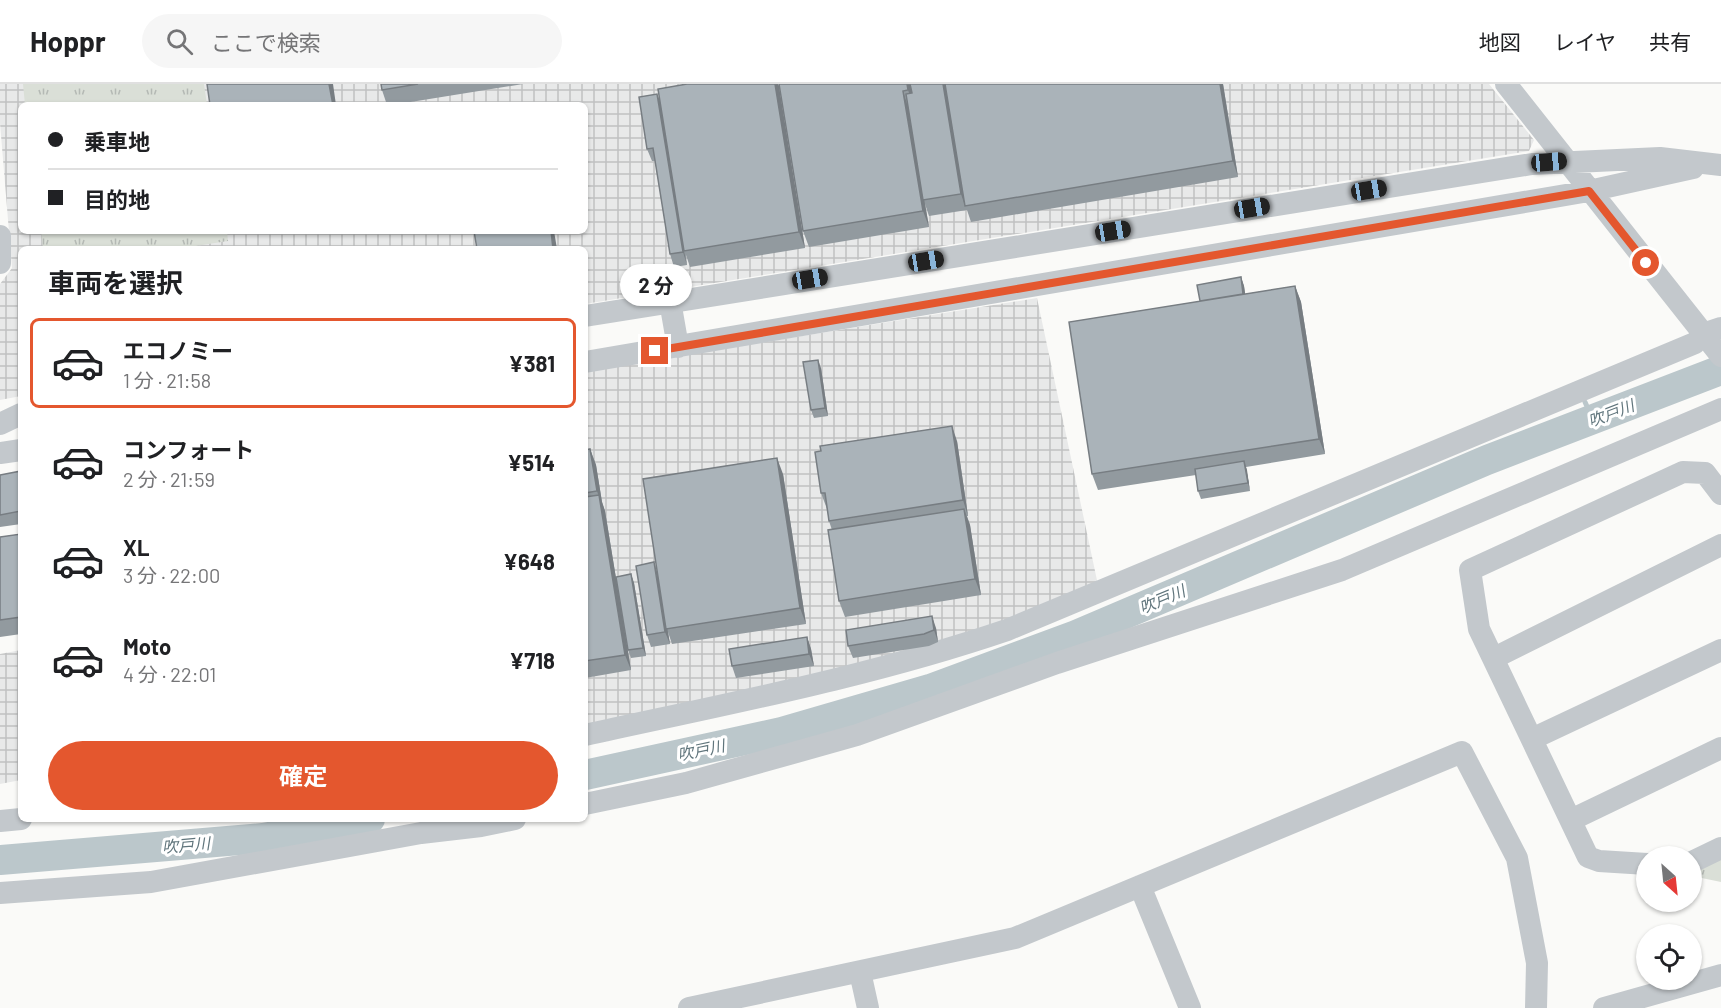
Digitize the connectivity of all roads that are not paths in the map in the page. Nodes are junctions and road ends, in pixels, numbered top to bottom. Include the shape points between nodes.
1 (1506, 84) edge
2 (1566, 161) junction
3 (1714, 165) edge
4 (1589, 191) junction
5 (670, 302) junction
6 (588, 316) edge
7 (1712, 331) edge
8 (678, 347) junction
9 (1721, 356) edge
10 (588, 362) edge
11 (1721, 409) edge
12 (18, 415) edge
13 (0, 424) edge
14 (18, 450) edge
15 (0, 453) edge
16 (1721, 494) edge
17 (1721, 545) edge
18 (1721, 650) edge
19 (1494, 658) junction
20 (588, 734) edge
21 (1534, 738) junction
22 (1721, 748) edge
23 (588, 803) edge
24 (18, 819) edge
25 (1571, 820) junction
26 (0, 821) edge
27 (500, 822) edge
28 (1721, 848) edge
29 (1702, 857) edge
30 (1636, 863) edge
31 (1140, 885) junction
32 (0, 893) edge
33 (860, 972) junction
34 (1721, 975) edge
35 (689, 1008) edge
36 (868, 1008) edge
37 (1190, 1008) edge
38 (1536, 1008) edge
39 (1604, 1008) edge

1 - 2 street
2 - 3 street via 1660,158
2 - 4 street
2 - 5 street
3 - 4 street
4 - 7 street
4 - 8 street
5 - 6 street
5 - 8 street
7 - 9 street
7 - 20 street via 1695,343 1007,630 843,678
8 - 10 street
11 - 23 street via 1342,570 1057,663 857,735 686,783
12 - 13 street
14 - 15 street
16 - 19 street via 1705,473 1683,472 1470,570 1479,629
17 - 19 street
18 - 21 street
19 - 21 street
21 - 25 street
22 - 25 street
24 - 26 street
25 - 30 street via 1588,857
27 - 32 street via 376,840 151,882
28 - 29 street
31 - 33 street via 1015,938
31 - 37 street
31 - 38 street via 1462,752 1517,858 1537,963
33 - 35 street
33 - 36 street
34 - 39 street

